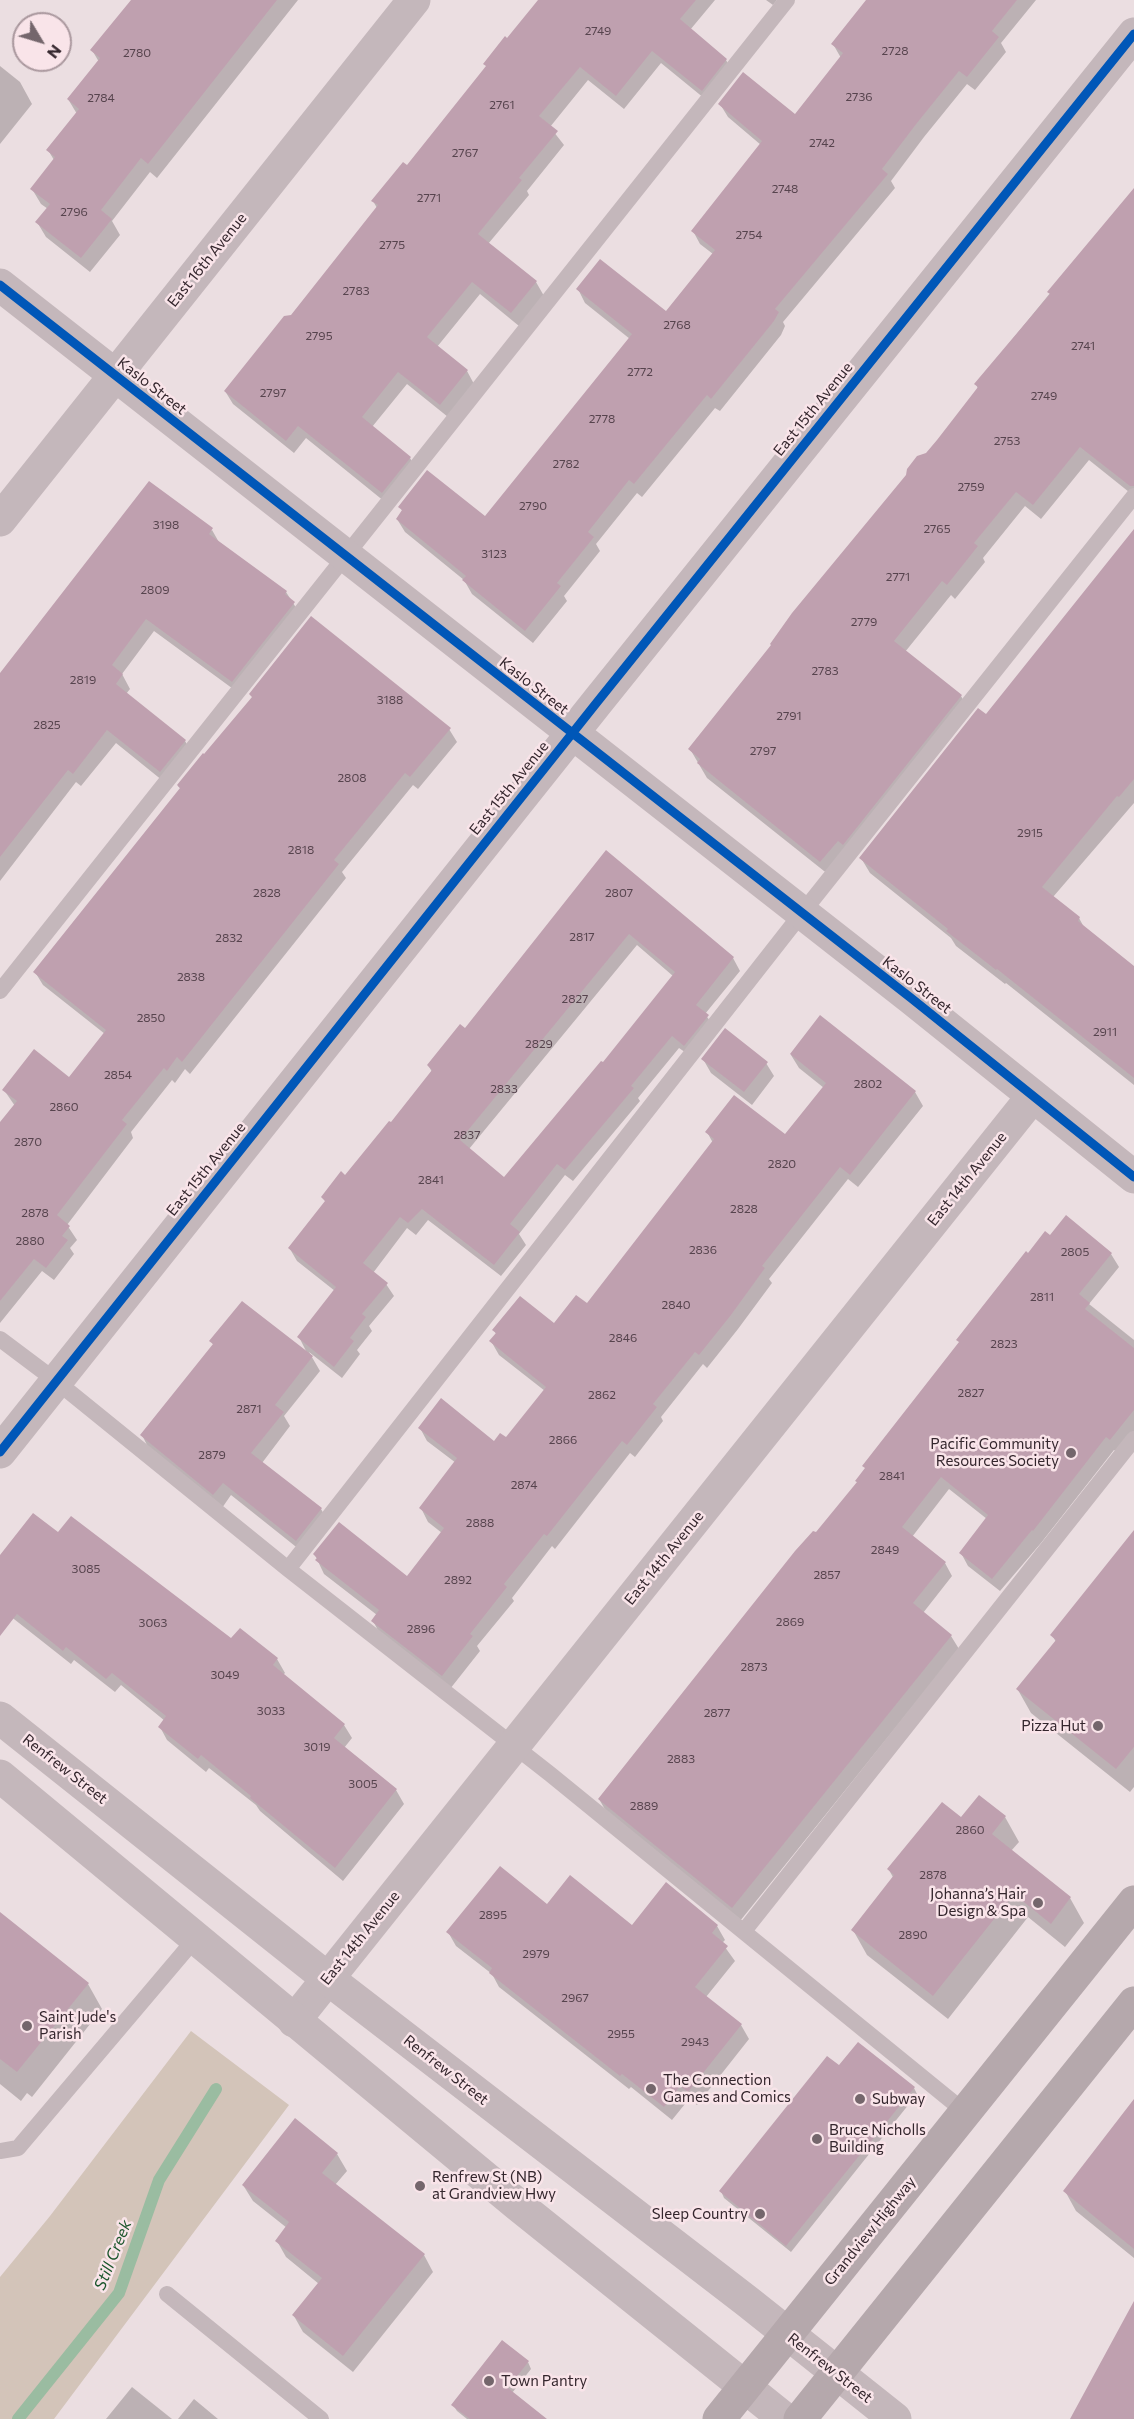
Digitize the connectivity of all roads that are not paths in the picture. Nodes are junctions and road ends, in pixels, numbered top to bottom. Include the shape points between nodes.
1 (414, 0) edge
2 (788, 0) edge
3 (1134, 33) edge
4 (0, 285) edge
5 (115, 376) junction
6 (1134, 496) edge
7 (0, 520) edge
8 (344, 556) junction
9 (571, 734) junction
10 (802, 913) junction
11 (0, 991) edge
12 (1033, 1096) junction
13 (1134, 1177) edge
14 (0, 1338) edge
15 (56, 1381) junction
16 (1134, 1439) edge
17 (0, 1452) edge
18 (288, 1569) junction
19 (0, 1718) edge
20 (514, 1746) junction
21 (0, 1776) edge
22 (1134, 1902) edge
23 (744, 1931) junction
24 (195, 1939) junction
25 (327, 1978) junction
26 (1134, 2003) edge
27 (294, 2021) junction
28 (965, 2112) junction
29 (0, 2151) edge
30 (166, 2294) dead end
31 (788, 2334) junction
32 (837, 2373) junction
33 (744, 2387) junction
34 (321, 2419) edge
35 (719, 2419) edge
36 (785, 2419) edge
37 (800, 2419) edge
38 (895, 2419) edge

1 - 5 street, East 16th Avenue
2 - 8 lane
3 - 9 street, East 15th Avenue
4 - 5 street, Kaslo Street
5 - 7 street, East 16th Avenue
5 - 8 street, Kaslo Street
6 - 10 lane
8 - 9 street, Kaslo Street
8 - 11 lane
9 - 10 street, Kaslo Street
9 - 15 street, East 15th Avenue
10 - 12 street, Kaslo Street
10 - 18 lane
12 - 13 street, Kaslo Street
12 - 20 street, East 14th Avenue
14 - 15 lane
15 - 17 street, East 15th Avenue
15 - 18 lane
16 - 23 lane
18 - 20 lane
19 - 25 street, Renfrew Street
20 - 23 lane
20 - 25 street, East 14th Avenue
21 - 24 street
22 - 28 main road, Grandview Highway
23 - 28 lane
24 - 27 street
24 - 29 lane via 18,2148
25 - 27 street, East 14th Avenue
25 - 31 street, Renfrew Street
26 - 32 main road
27 - 33 street
28 - 31 main road, Grandview Highway
30 - 34 lane
31 - 32 street, Renfrew Street
31 - 33 main road, Grandview Highway
32 - 37 main road
32 - 38 street, Renfrew Street
33 - 35 main road, Grandview Highway
33 - 36 street

